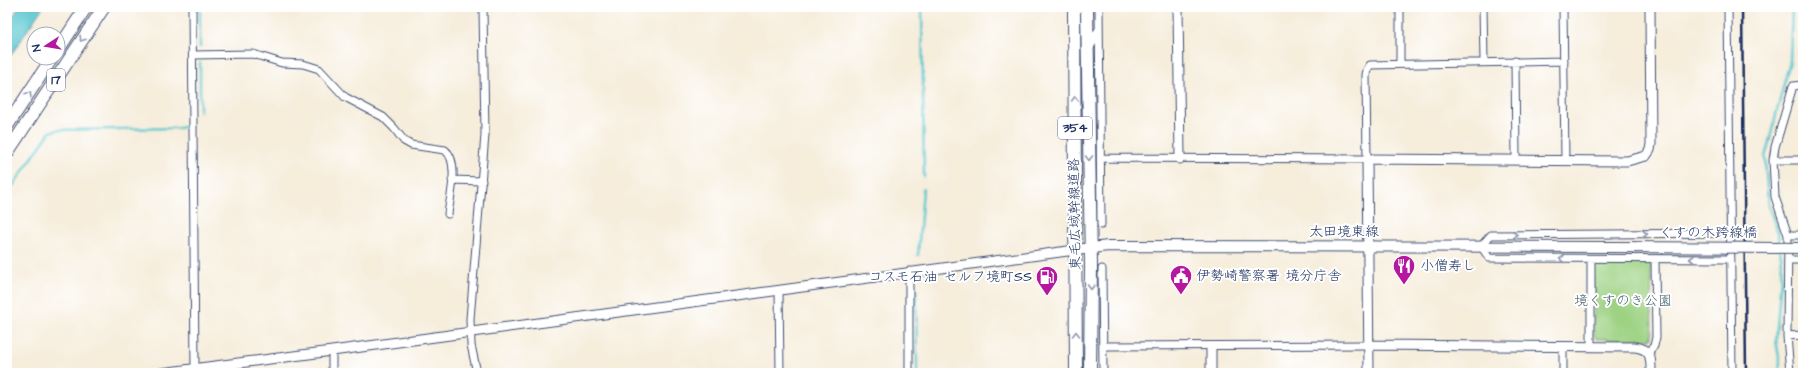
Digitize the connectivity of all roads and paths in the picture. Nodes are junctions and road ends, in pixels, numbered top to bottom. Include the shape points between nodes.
1 (86, 7) edge
2 (104, 7) edge
3 (192, 7) edge
4 (483, 7) edge
5 (1074, 7) edge
6 (1086, 7) edge
7 (1099, 7) edge
8 (1178, 7) edge
9 (1400, 7) edge
10 (1483, 7) edge
11 (1563, 7) edge
12 (1650, 7) edge
13 (1728, 7) edge
14 (1100, 28) junction
15 (66, 38) edge
16 (1087, 52) junction
17 (193, 55) junction
18 (1484, 61) junction
19 (1515, 61) junction
20 (1564, 61) junction
21 (1400, 63) junction
22 (47, 66) edge
23 (1803, 85) edge
24 (7, 126) edge
25 (7, 153) edge
26 (1101, 158) junction
27 (1367, 158) junction
28 (1180, 159) junction
29 (1516, 159) junction
30 (1565, 160) junction
31 (1773, 160) junction
32 (1803, 160) edge
33 (452, 180) junction
34 (482, 181) junction
35 (448, 214) dead end
36 (1101, 224) dead end
37 (1731, 233) junction
38 (1788, 235) junction
39 (1803, 235) edge
40 (1368, 246) junction
41 (1481, 246) junction
42 (1613, 247) joint
43 (1090, 248) junction
44 (1803, 248) edge
45 (1075, 250) junction
46 (1591, 259) junction
47 (1731, 259) junction
48 (1655, 260) junction
49 (1789, 260) junction
50 (1803, 260) edge
51 (1102, 269) dead end
52 (909, 272) junction
53 (779, 290) junction
54 (470, 331) junction
55 (1803, 335) edge
56 (1787, 336) junction
57 (1369, 345) junction
58 (1103, 346) junction
59 (1211, 347) junction
60 (1563, 347) junction
61 (1592, 347) junction
62 (332, 351) junction
63 (1648, 352) junction
64 (195, 368) junction
65 (161, 373) edge
66 (332, 373) edge
67 (477, 373) edge
68 (780, 373) edge
69 (909, 373) edge
70 (1076, 373) edge
71 (1090, 373) edge
72 (1103, 373) edge
73 (1211, 373) edge
74 (1369, 373) edge
75 (1563, 373) edge
76 (1650, 373) edge
77 (1732, 373) edge
78 (1790, 373) edge

1 - 15 highway, 17
2 -> 25 highway, 17
3 - 17 street
4 - 34 street via 485,135
45 -> 5 highway, 東毛広域幹線道路 / 354
6 - 16 highway, 東毛広域幹線道路 / 354
7 - 14 street
8 - 28 street
9 - 21 street
10 - 18 street
11 - 20 street
12 - 30 street via 1650,150 1646,156 1627,161
13 - 37 street
14 - 16 street
14 - 26 street
16 -> 43 highway, 東毛広域幹線道路 / 354
17 - 33 street via 253,54 282,63 303,64 319,69 344,97 383,117 404,141 411,145 445,150 453,167
17 - 64 street
18 - 19 street
18 - 21 street
19 - 20 street
19 - 29 street
20 - 30 street
21 - 27 street via 1370,65 1367,70
24 -> 22 highway, 17
23 - 31 street via 1793,86
26 - 28 street
26 - 36 street
27 - 28 street
27 - 29 street
27 - 40 street
29 - 30 street
31 - 32 street
31 - 38 street via 1775,197
33 - 34 street
33 - 35 street
34 - 54 street
41 -> 37 street via 1491,235
37 - 47 street
38 - 39 street
38 - 49 street
40 - 41 main road, 太田境東線
40 - 43 main road, 太田境東線
40 - 57 street
41 - 42 main road, 太田境東線
46 -> 41 street via 1489,258
42 - 44 main road, くすの木跨線橋, bridge
43 - 45 main road, 太田境東線
43 -> 71 highway, 東毛広域幹線道路 / 354
45 - 52 street
70 -> 45 highway, 東毛広域幹線道路 / 354
46 - 48 street
46 - 61 street
47 -> 48 street
47 - 77 street
48 - 63 street via 1656,337 1654,346
49 - 50 street
49 - 56 street
51 - 58 street
52 - 53 street
52 - 69 street
53 - 54 street
53 - 68 street
54 - 62 street
54 - 67 street
55 - 56 street
56 - 78 street
57 - 59 street
57 - 60 street
57 - 74 street
58 - 59 street
58 - 72 street
59 - 73 street
60 - 61 street
60 - 75 street
61 - 63 street via 1635,347
62 - 64 street
62 - 66 street
63 - 76 street via 1651,360
64 - 65 street

